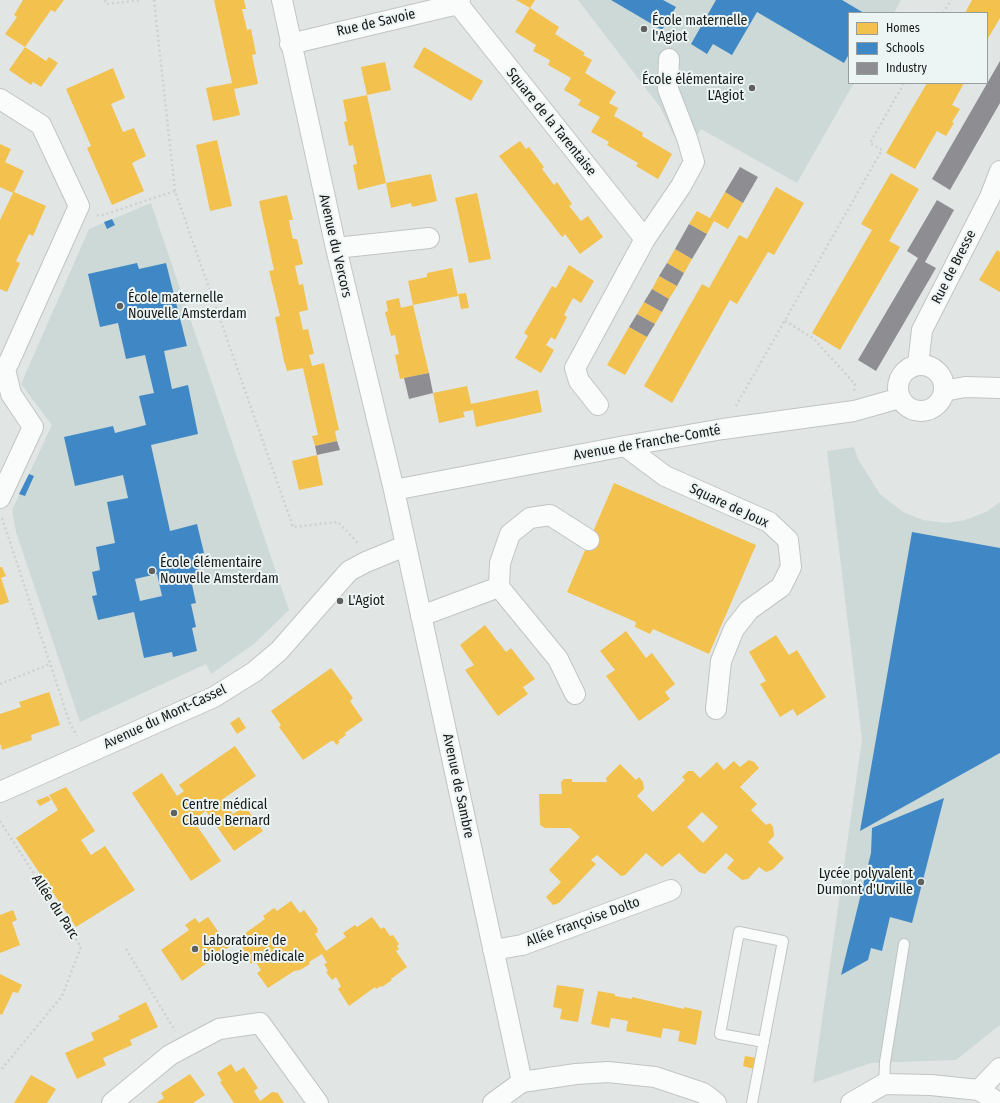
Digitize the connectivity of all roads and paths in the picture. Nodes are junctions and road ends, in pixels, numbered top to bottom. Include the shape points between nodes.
1 (105, 0) edge
2 (141, 0) edge
3 (154, 0) edge
4 (282, 0) edge
5 (951, 0) edge
6 (459, 2) edge
7 (944, 12) edge
8 (290, 44) junction
9 (670, 58) dead end
10 (903, 84) edge
11 (0, 99) edge
12 (1000, 171) edge
13 (176, 191) junction
14 (79, 206) junction
15 (429, 238) dead end
16 (645, 239) junction
17 (336, 248) junction
18 (785, 321) junction
19 (918, 365) junction
20 (3, 371) edge
21 (1000, 388) edge
22 (944, 391) junction
23 (900, 398) junction
24 (598, 405) dead end
25 (854, 411) junction
26 (723, 430) junction
27 (625, 446) junction
28 (394, 490) junction
29 (1, 507) edge
30 (589, 540) dead end
31 (358, 543) dead end
32 (405, 546) junction
33 (499, 587) junction
34 (421, 616) junction
35 (50, 664) junction
36 (0, 684) edge
37 (575, 694) dead end
38 (716, 709) dead end
39 (88, 753) junction
40 (0, 792) edge
41 (0, 821) edge
42 (671, 890) dead end
43 (904, 944) dead end
44 (126, 948) dead end
45 (493, 950) junction
46 (764, 1042) junction
47 (185, 1047) junction
48 (1000, 1068) edge
49 (0, 1071) edge
50 (522, 1082) junction
51 (884, 1084) junction
52 (979, 1090) junction
53 (112, 1103) edge
54 (318, 1103) edge
55 (493, 1103) edge
56 (716, 1103) edge
57 (752, 1103) edge
58 (851, 1103) edge
59 (999, 1103) edge

1 - 2 path via 106,4
3 - 13 path
4 - 8 street, Avenue du Vercors
5 - 7 path
6 - 8 street, Rue de Savoie
6 - 16 street, Square de la Tarentaise
8 - 17 street, Avenue du Vercors
9 - 16 street via 668,89 694,162
10 - 18 path via 870,143 882,150
11 - 14 street via 41,125
12 - 19 street, Rue de Bresse via 990,197 922,330
13 - 14 path via 100,216
13 - 31 path via 293,527 338,522
14 - 20 street
15 - 17 street
16 - 24 street via 575,368 579,381
17 - 28 street, Avenue du Vercors
18 - 25 path via 813,338 855,384
18 - 26 path
19 - 22 street via 932,367 938,372 944,383
19 - 23 street via 910,367 900,378 897,386
20 - 29 street via 10,394 33,427
21 - 22 street via 965,387
22 - 23 street via 938,404 924,412 911,410
23 - 25 street, Avenue de Franche-Comté
25 - 26 street, Avenue de Franche-Comté
26 - 27 street, Avenue de Franche-Comté
27 - 28 street, Avenue de Franche-Comté
27 - 38 street, Square de Joux via 665,476 769,522 788,540 791,567 781,587 749,610 734,629 721,661
28 - 32 street, Avenue de Sambre
29 - 35 path
30 - 33 street via 550,515 530,518 510,534 500,563
32 - 34 street, Avenue de Sambre
32 - 39 street, Avenue du Mont-Cassel via 349,571 298,630 254,672 214,697
33 - 34 street
33 - 37 street via 558,659
34 - 45 street, Avenue de Sambre
35 - 36 path
35 - 39 path via 70,724
39 - 40 street, Avenue du Mont-Cassel
41 - 49 path, Allée du Parc via 81,946 62,996
42 - 45 street, Allée Françoise Dolto via 522,945
43 - 51 lane via 885,1062
44 - 47 path
45 - 50 street, Avenue de Sambre
46 - 46 lane via 783,941 739,932 720,1034
46 - 57 lane
47 - 53 street via 170,1055
47 - 54 street via 219,1029 260,1022
48 - 52 street
50 - 55 street
50 - 56 street via 608,1072 655,1077 703,1093
51 - 52 street
51 - 58 street
52 - 59 street

